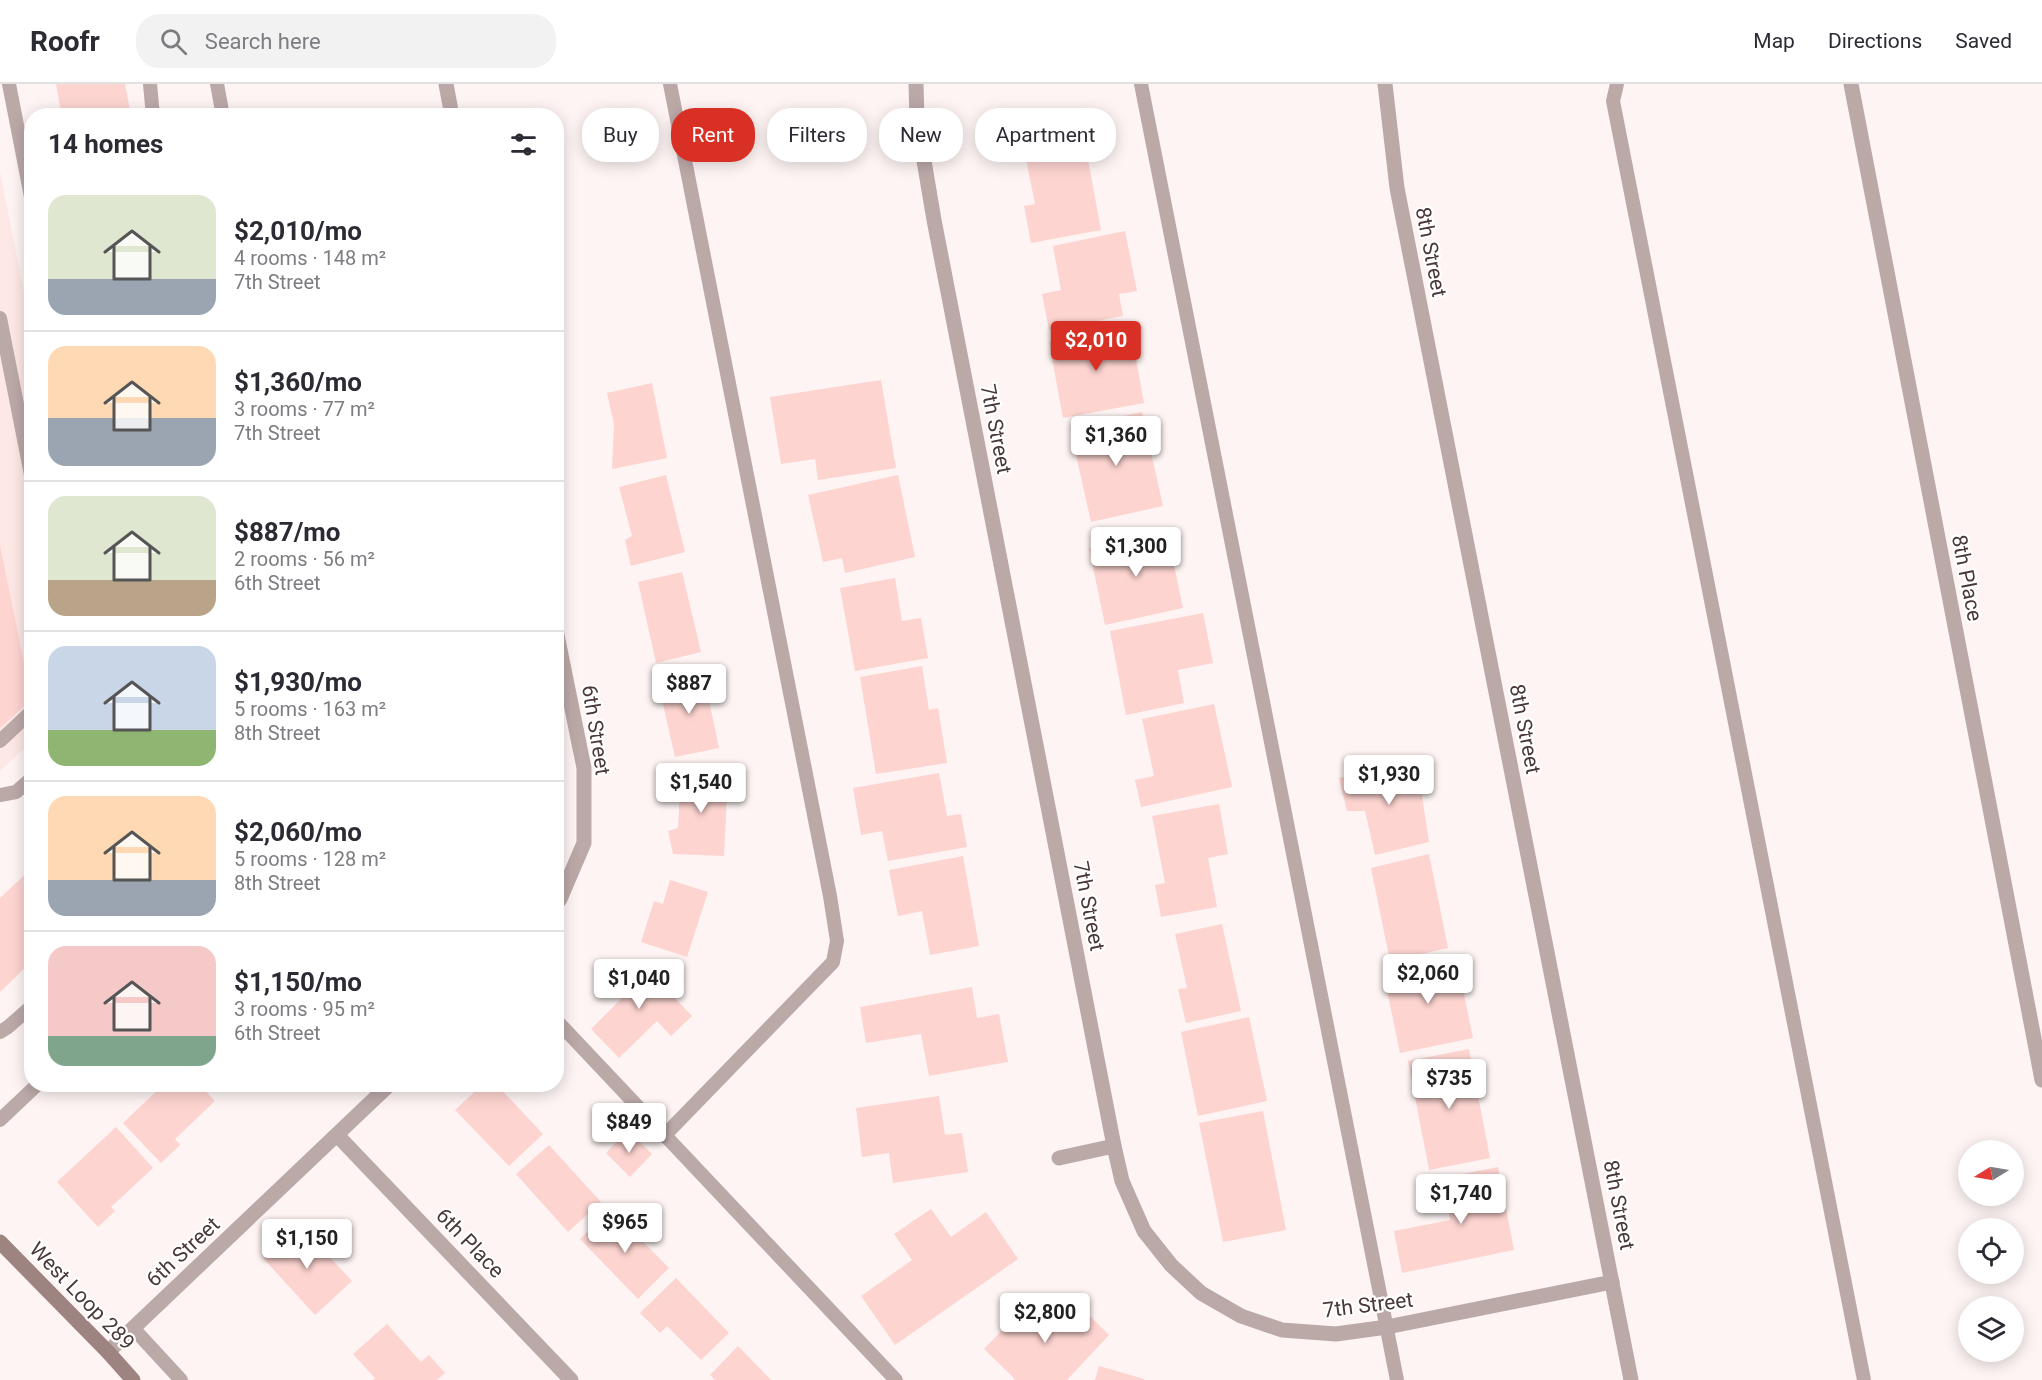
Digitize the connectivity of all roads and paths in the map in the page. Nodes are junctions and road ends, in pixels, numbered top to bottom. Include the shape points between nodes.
1 (9, 84) edge
2 (150, 84) edge
3 (217, 84) edge
4 (446, 84) edge
5 (669, 84) edge
6 (916, 84) edge
7 (1141, 84) edge
8 (1385, 84) edge
9 (1617, 84) edge
10 (1851, 84) edge
11 (152, 108) edge
12 (222, 108) edge
13 (450, 108) edge
14 (24, 161) edge
15 (0, 318) edge
16 (24, 440) edge
17 (564, 669) edge
18 (24, 718) edge
19 (0, 741) edge
20 (24, 785) edge
21 (0, 795) edge
22 (564, 890) edge
23 (24, 1013) edge
24 (564, 1029) edge
25 (0, 1032) edge
26 (2042, 1080) edge
27 (30, 1092) edge
28 (382, 1092) edge
29 (0, 1120) edge
30 (338, 1136) junction
31 (664, 1136) junction
32 (1114, 1146) junction
33 (1059, 1158) dead end
34 (0, 1242) edge
35 (1612, 1282) junction
36 (1387, 1326) junction
37 (133, 1328) junction
38 (108, 1352) junction
39 (134, 1380) edge
40 (181, 1380) edge
41 (571, 1380) edge
42 (896, 1380) edge
43 (1397, 1380) edge
44 (1631, 1380) edge
45 (1864, 1380) edge

1 - 14 lane
2 - 11 lane
3 - 12 lane
4 - 13 street
5 - 31 lane via 837,941 833,962
6 - 32 street, 7th Street via 917,119 934,220
7 - 36 lane
8 - 35 street, 8th Street via 1397,188
9 - 45 lane via 1613,101
10 - 26 street, 8th Place
15 - 16 lane
17 - 22 street, 6th Street via 584,768 584,843
18 - 19 lane
20 - 21 lane via 16,792
23 - 25 lane
24 - 31 lane
27 - 29 lane
28 - 30 street, 6th Street
30 - 37 street, 6th Street
30 - 41 street, 6th Place
31 - 42 lane
32 - 33 street
32 - 36 street, 7th Street via 1122,1181 1144,1231 1171,1265 1202,1293 1241,1316 1282,1330 1336,1334
34 - 38 main road, West Loop 289
35 - 36 street, 7th Street
35 - 44 street, 8th Street
36 - 43 lane
37 - 38 street, 6th Street
37 - 40 lane
38 - 39 main road, West Loop 289

